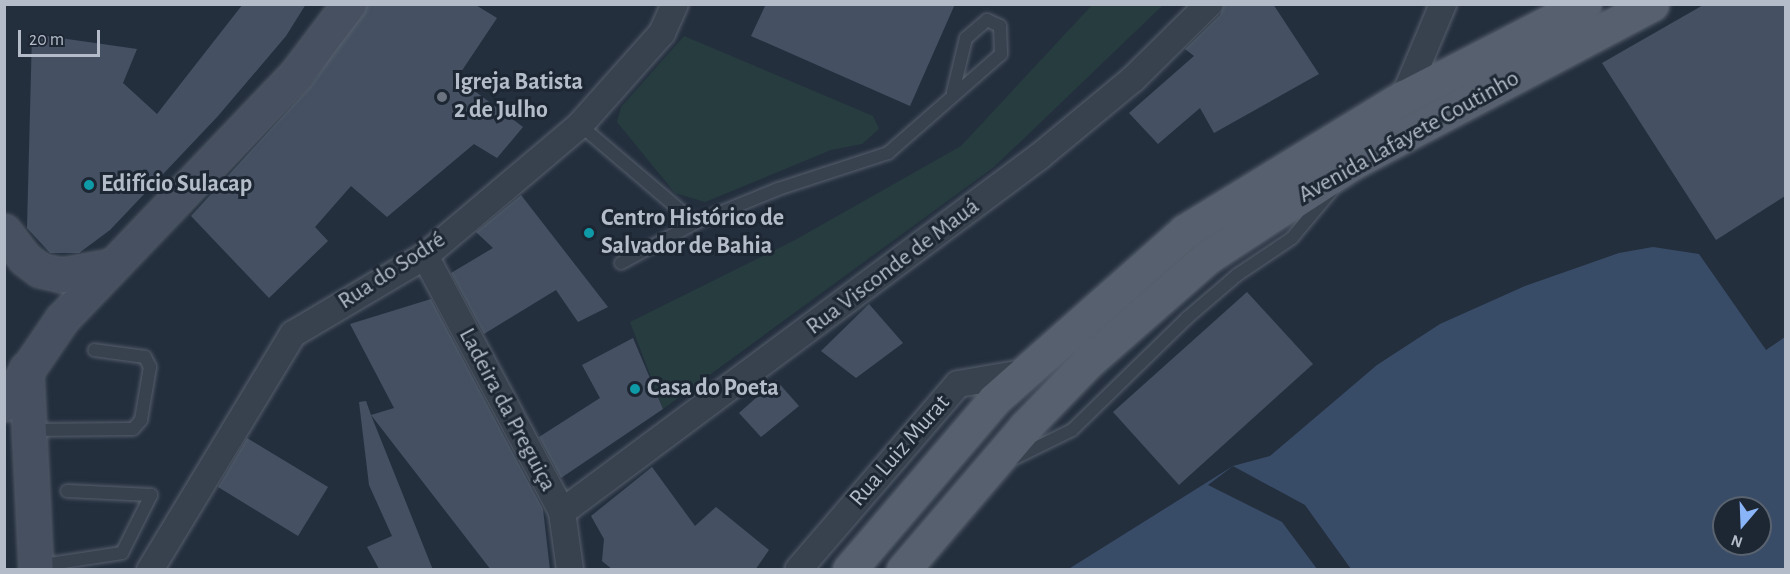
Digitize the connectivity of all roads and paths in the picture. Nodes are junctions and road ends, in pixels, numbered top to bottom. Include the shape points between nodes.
1 (349, 4) edge
2 (675, 4) edge
3 (1209, 4) edge
4 (1443, 4) edge
5 (1584, 4) edge
6 (1652, 4) edge
7 (953, 92) junction
8 (1404, 97) junction
9 (580, 125) junction
10 (695, 223) junction
11 (4, 231) edge
12 (425, 256) junction
13 (621, 262) dead end
14 (110, 266) junction
15 (94, 350) dead end
16 (1024, 373) junction
17 (14, 411) edge
18 (67, 491) dead end
19 (562, 512) junction
20 (36, 568) edge
21 (150, 570) edge
22 (570, 570) edge
23 (798, 570) edge
24 (849, 570) edge
25 (903, 570) edge

1 - 14 main road via 296,74
2 - 9 street, Rua do Sodré via 662,33
3 - 19 street, Rua Visconde de Mauá via 1133,79 1040,156
4 - 8 street
5 - 8 main road, Avenida Lafayete Coutinho
6 - 25 main road, Avenida Lafayete Coutinho via 1354,162 1208,257 1089,361 987,471
7 - 7 lane via 966,38 987,20 1000,26 1001,54
7 - 10 lane via 888,153 778,189
8 - 16 main road, Avenida Lafayete Coutinho via 1185,231
9 - 10 lane
9 - 12 street, Rua do Sodré
10 - 13 lane
11 - 14 main road via 24,258 40,270 61,275
12 - 19 street, Ladeira da Preguiça
12 - 21 street, Rua do Sodré via 293,334 182,510
14 - 17 main road via 62,319 26,369
15 - 17 lane via 145,357 150,367 141,420 133,429
16 - 23 street, Rua Luiz Murat via 958,384
16 - 24 main road, Avenida Lafayete Coutinho via 993,400
17 - 20 main road
18 - 20 lane via 151,495 122,553
19 - 22 street, Ladeira da Preguiça

